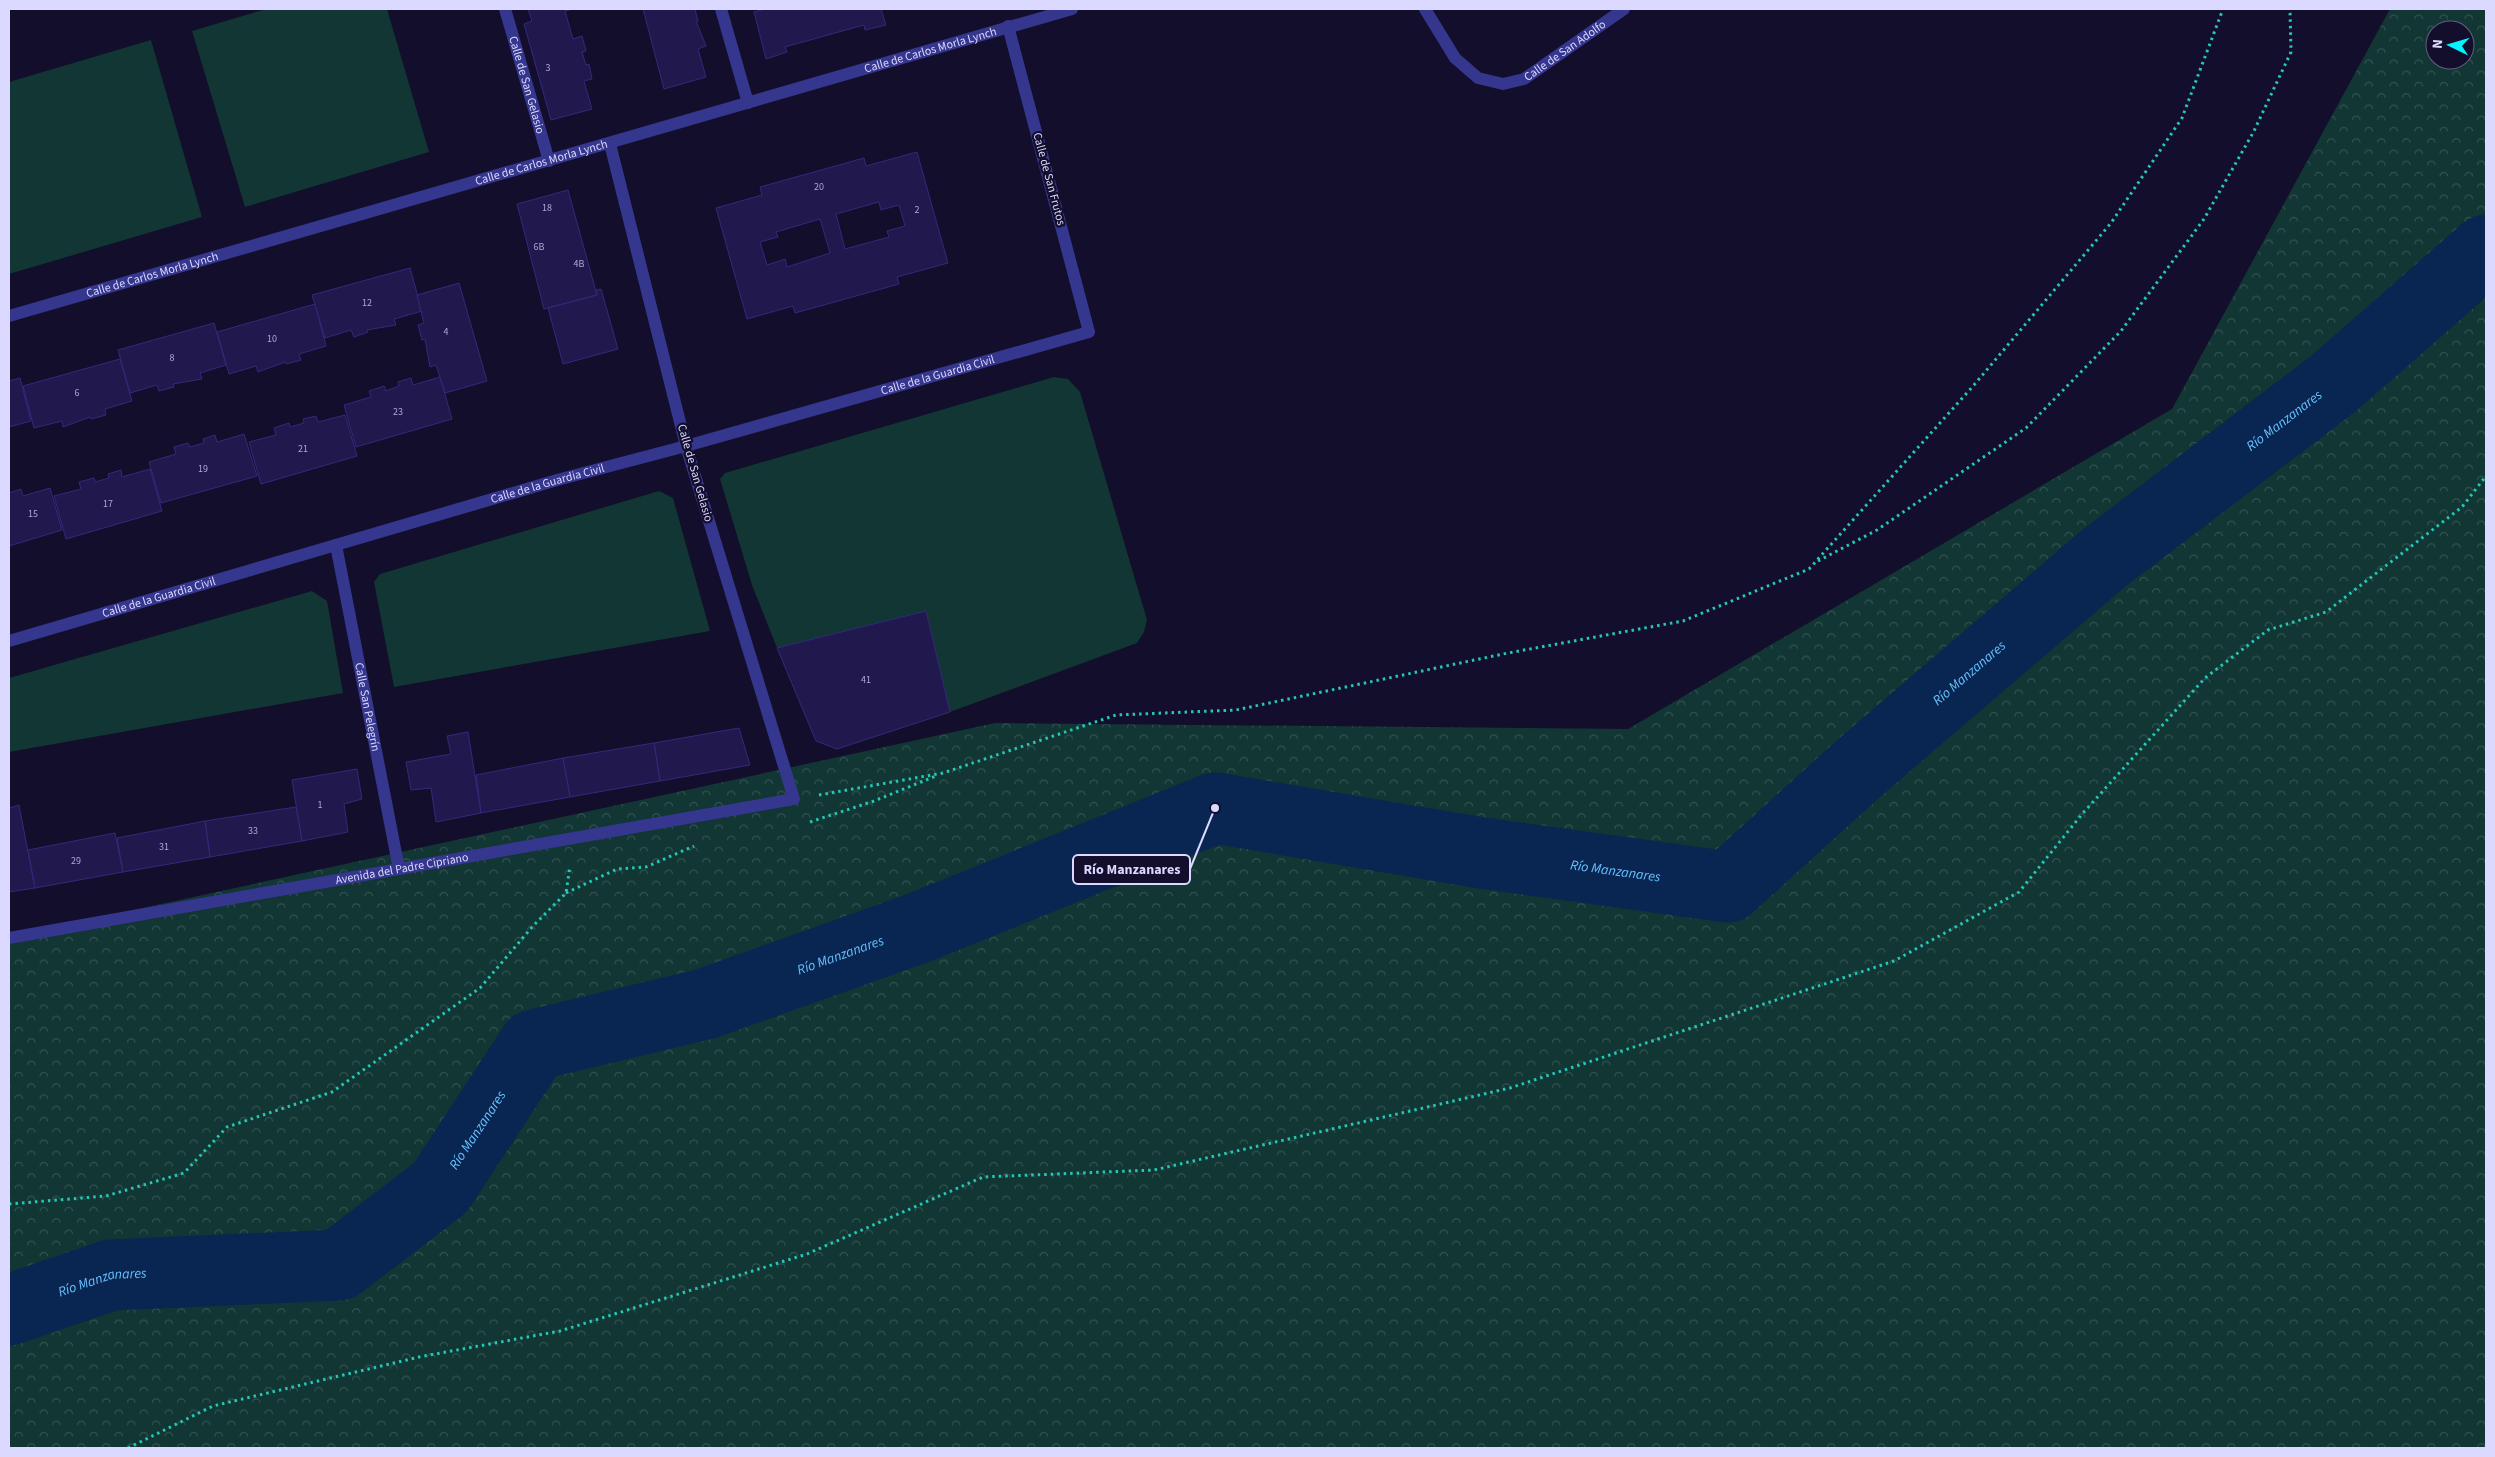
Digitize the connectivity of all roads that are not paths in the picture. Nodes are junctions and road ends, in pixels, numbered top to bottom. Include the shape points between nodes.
1 (504, 9) edge
2 (722, 9) edge
3 (1072, 9) edge
4 (1426, 9) edge
5 (1624, 9) edge
6 (1008, 26) junction
7 (748, 103) junction
8 (610, 144) junction
9 (549, 161) junction
10 (9, 316) edge
11 (1089, 332) joint
12 (686, 446) junction
13 (336, 545) junction
14 (9, 640) edge
15 (794, 800) joint
16 (399, 869) junction
17 (9, 938) edge

1 - 9 street, Calle de San Gelasio
2 - 7 street
3 - 6 street, Calle de Carlos Morla Lynch
4 - 5 street, Calle de San Adolfo via 1455,58 1478,78 1503,84 1524,79
6 - 7 street, Calle de Carlos Morla Lynch
6 - 11 street, Calle de San Frutos
7 - 8 street, Calle de Carlos Morla Lynch
8 - 9 street, Calle de Carlos Morla Lynch
8 - 12 street, Calle de San Gelasio
9 - 10 street, Calle de Carlos Morla Lynch
11 - 12 street, Calle de la Guardia Civil
12 - 13 street, Calle de la Guardia Civil
12 - 15 street, Calle de San Gelasio
13 - 14 street, Calle de la Guardia Civil
13 - 16 street, Calle San Pelegrín
15 - 16 street, Avenida del Padre Cipriano
16 - 17 street, Avenida del Padre Cipriano

